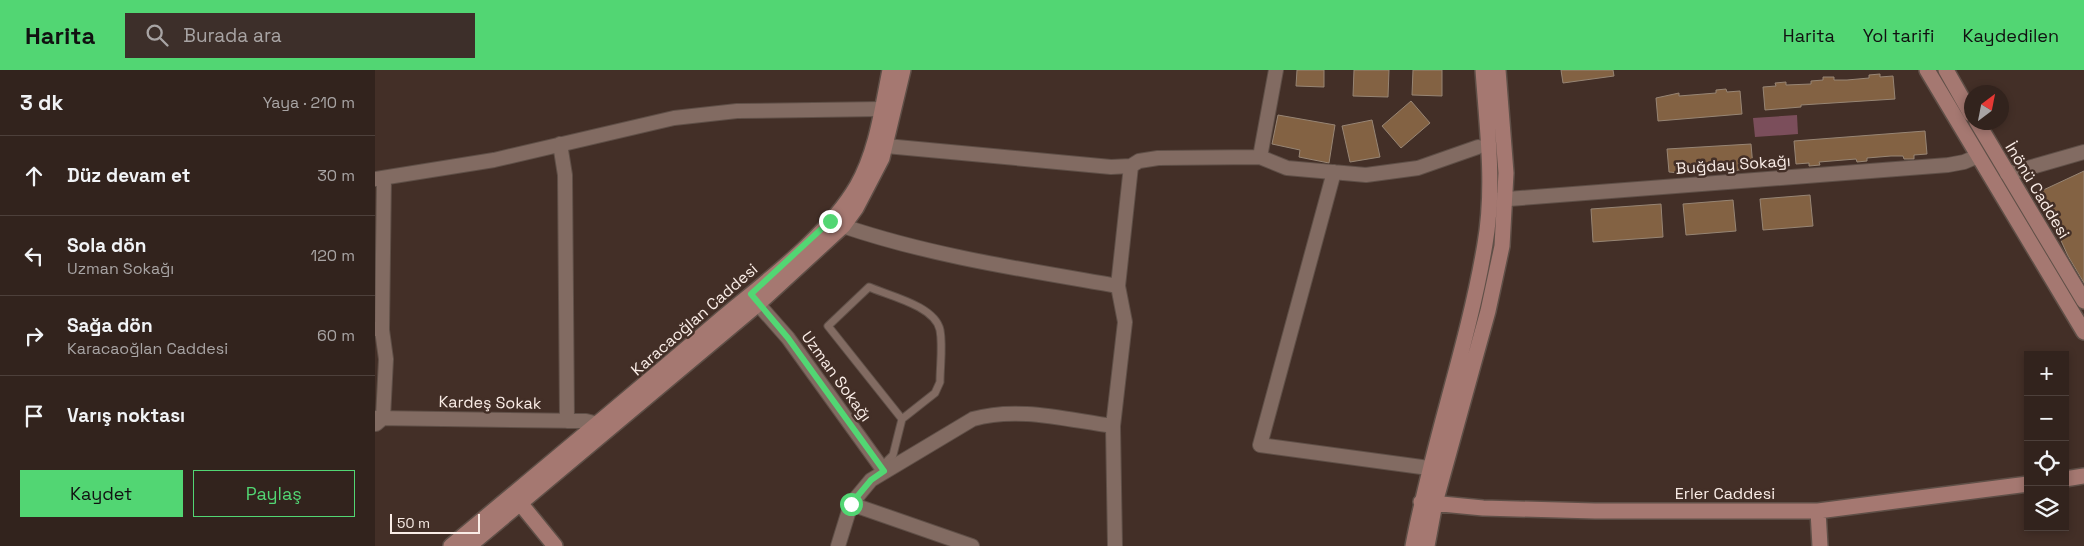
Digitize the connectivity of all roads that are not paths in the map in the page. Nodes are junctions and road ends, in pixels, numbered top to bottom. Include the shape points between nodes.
1 (890, 70) edge
2 (903, 70) edge
3 (1276, 70) edge
4 (1483, 70) edge
5 (1498, 70) edge
6 (1927, 70) edge
7 (1946, 70) edge
8 (1964, 102) edge
9 (882, 109) junction
10 (1982, 130) edge
11 (560, 144) junction
12 (880, 146) junction
13 (1478, 147) dead end
14 (2084, 152) edge
15 (1978, 156) junction
16 (1260, 157) junction
17 (1131, 166) junction
18 (1334, 172) junction
19 (2007, 174) junction
20 (380, 178) edge
21 (1489, 200) junction
22 (1506, 200) junction
23 (843, 226) junction
24 (1119, 286) junction
25 (754, 299) junction
26 (2084, 301) edge
27 (379, 330) edge
28 (2084, 332) edge
29 (902, 419) junction
30 (377, 420) edge
31 (567, 421) junction
32 (1113, 426) junction
33 (601, 428) junction
34 (1429, 468) junction
35 (883, 469) junction
36 (2084, 476) edge
37 (2069, 478) edge
38 (2024, 485) edge
39 (520, 503) junction
40 (1428, 503) junction
41 (851, 504) junction
42 (1818, 511) junction
43 (451, 546) edge
44 (469, 546) edge
45 (555, 546) edge
46 (838, 546) edge
47 (972, 546) edge
48 (1115, 546) edge
49 (1413, 546) edge
50 (1427, 546) edge
51 (1820, 546) edge

1 - 9 street, Karacaoğlan Caddesi
2 - 12 street, Karacaoğlan Caddesi
3 - 16 street
4 - 21 street
5 - 22 street
6 - 15 street
7 - 8 street
9 - 11 street via 737,111 683,117
9 - 12 street, Karacaoğlan Caddesi
10 - 19 street, İnönü Caddesi
11 - 20 street via 494,160
11 - 31 street via 565,175
12 - 17 street via 1111,167
12 - 23 street, Karacaoğlan Caddesi via 874,178
12 - 25 street, Karacaoğlan Caddesi via 843,206
13 - 18 street via 1418,168 1367,175
14 - 19 street
15 - 22 street, Buğday Sokağı via 1948,165
15 - 28 street
16 - 17 street via 1158,158 1139,161
16 - 18 street via 1287,168
17 - 24 street
18 - 34 street via 1260,446
19 - 26 street, İnönü Caddesi
20 - 27 street
21 - 22 street, Buğday Sokağı
21 - 34 street via 1485,243 1475,290
22 - 40 street via 1502,246 1488,311
23 - 24 street via 882,239
23 - 25 street, Karacaoğlan Caddesi
24 - 32 street via 1125,322
25 - 33 street, Karacaoğlan Caddesi
25 - 35 street, Uzman Sokağı via 788,338
27 - 30 street via 386,359
29 - 29 lane via 937,390 941,331 928,312 869,287 828,326
29 - 35 lane via 893,455
30 - 31 street, Kardeş Sokak
31 - 33 street, Kardeş Sokak
32 - 35 street via 1013,412 991,414 973,419
32 - 48 street
33 - 39 street, Karacaoğlan Caddesi
33 - 43 street, Karacaoğlan Caddesi
34 - 40 street
35 - 41 street
36 - 37 street
38 - 42 street, Erler Caddesi
39 - 44 street, Karacaoğlan Caddesi
39 - 45 street
40 - 42 street, Erler Caddesi via 1483,508
40 - 49 street
40 - 50 street
41 - 46 street
41 - 47 street
42 - 51 street

